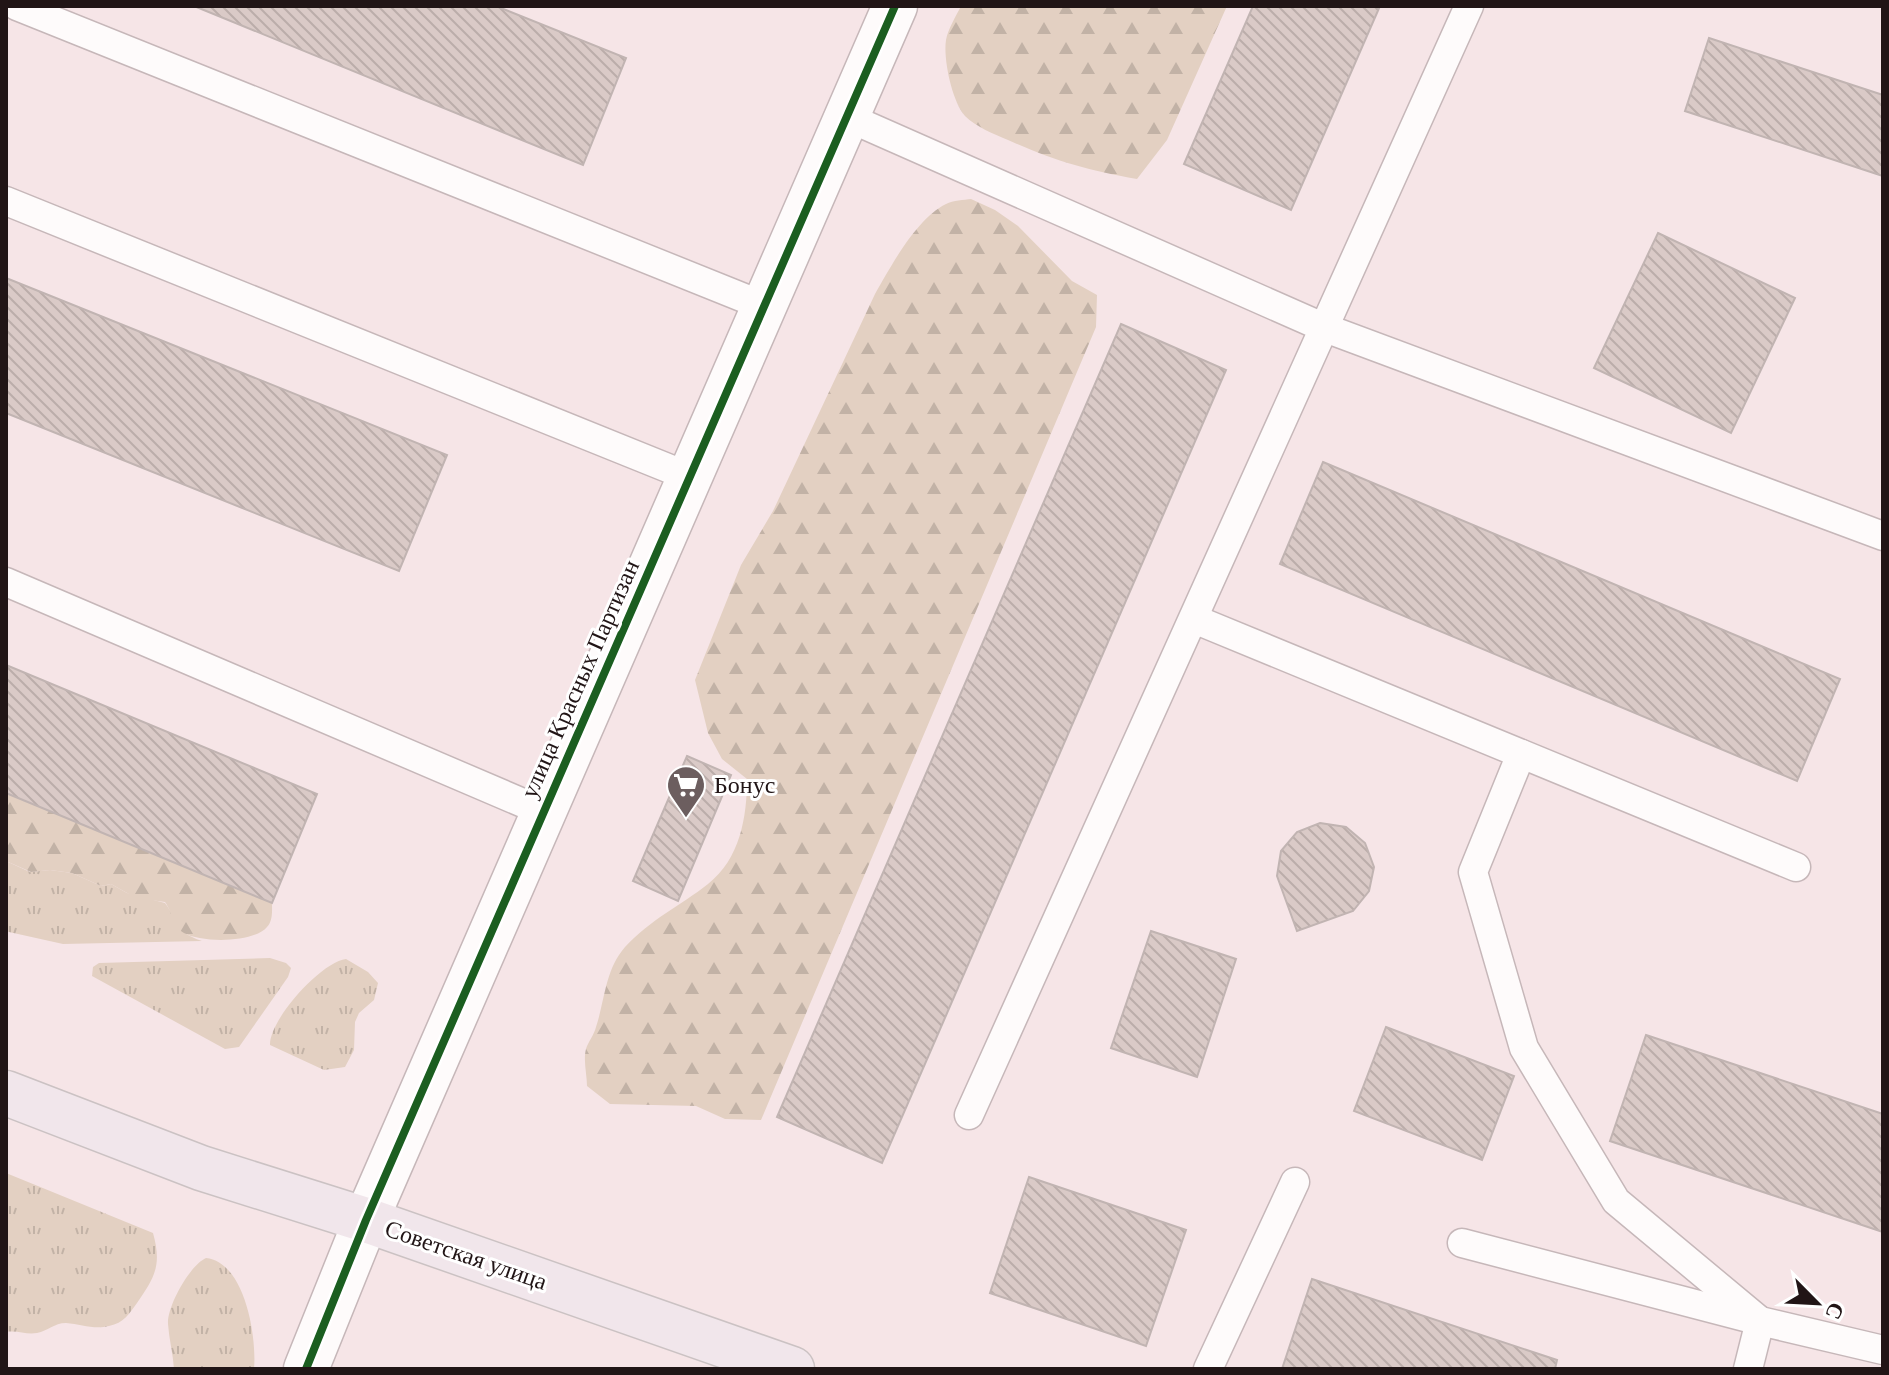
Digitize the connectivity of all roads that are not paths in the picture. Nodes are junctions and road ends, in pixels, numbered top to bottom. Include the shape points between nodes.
1 (14, 6) edge
2 (895, 6) edge
3 (1469, 6) edge
4 (6, 21) edge
5 (847, 117) junction
6 (6, 201) edge
7 (764, 306) junction
8 (1325, 328) junction
9 (690, 477) junction
10 (1883, 536) edge
11 (6, 582) edge
12 (1194, 619) junction
13 (1521, 754) junction
14 (544, 812) junction
15 (1796, 867) dead end
16 (6, 1093) edge
17 (969, 1115) dead end
18 (1295, 1182) dead end
19 (366, 1220) junction
20 (1462, 1243) dead end
21 (1760, 1321) junction
22 (1883, 1350) edge
23 (306, 1369) edge
24 (792, 1369) edge
25 (1208, 1369) edge
26 (1748, 1369) edge

1 - 4 lane
1 - 7 lane
2 - 5 street, улица Красных Партизан
3 - 8 lane
5 - 7 street, улица Красных Партизан
5 - 8 lane
6 - 9 lane
7 - 9 street, улица Красных Партизан
8 - 10 lane
8 - 12 lane
9 - 14 street, улица Красных Партизан
11 - 14 lane
12 - 13 lane
12 - 17 lane
13 - 15 lane
13 - 21 lane via 1473,872 1524,1048 1616,1201
14 - 19 street, улица Красных Партизан
16 - 19 main road, Советская улица via 201,1168
18 - 25 lane
19 - 23 street, улица Красных Партизан
19 - 24 main road, Советская улица
20 - 21 lane
21 - 22 lane
21 - 26 lane

